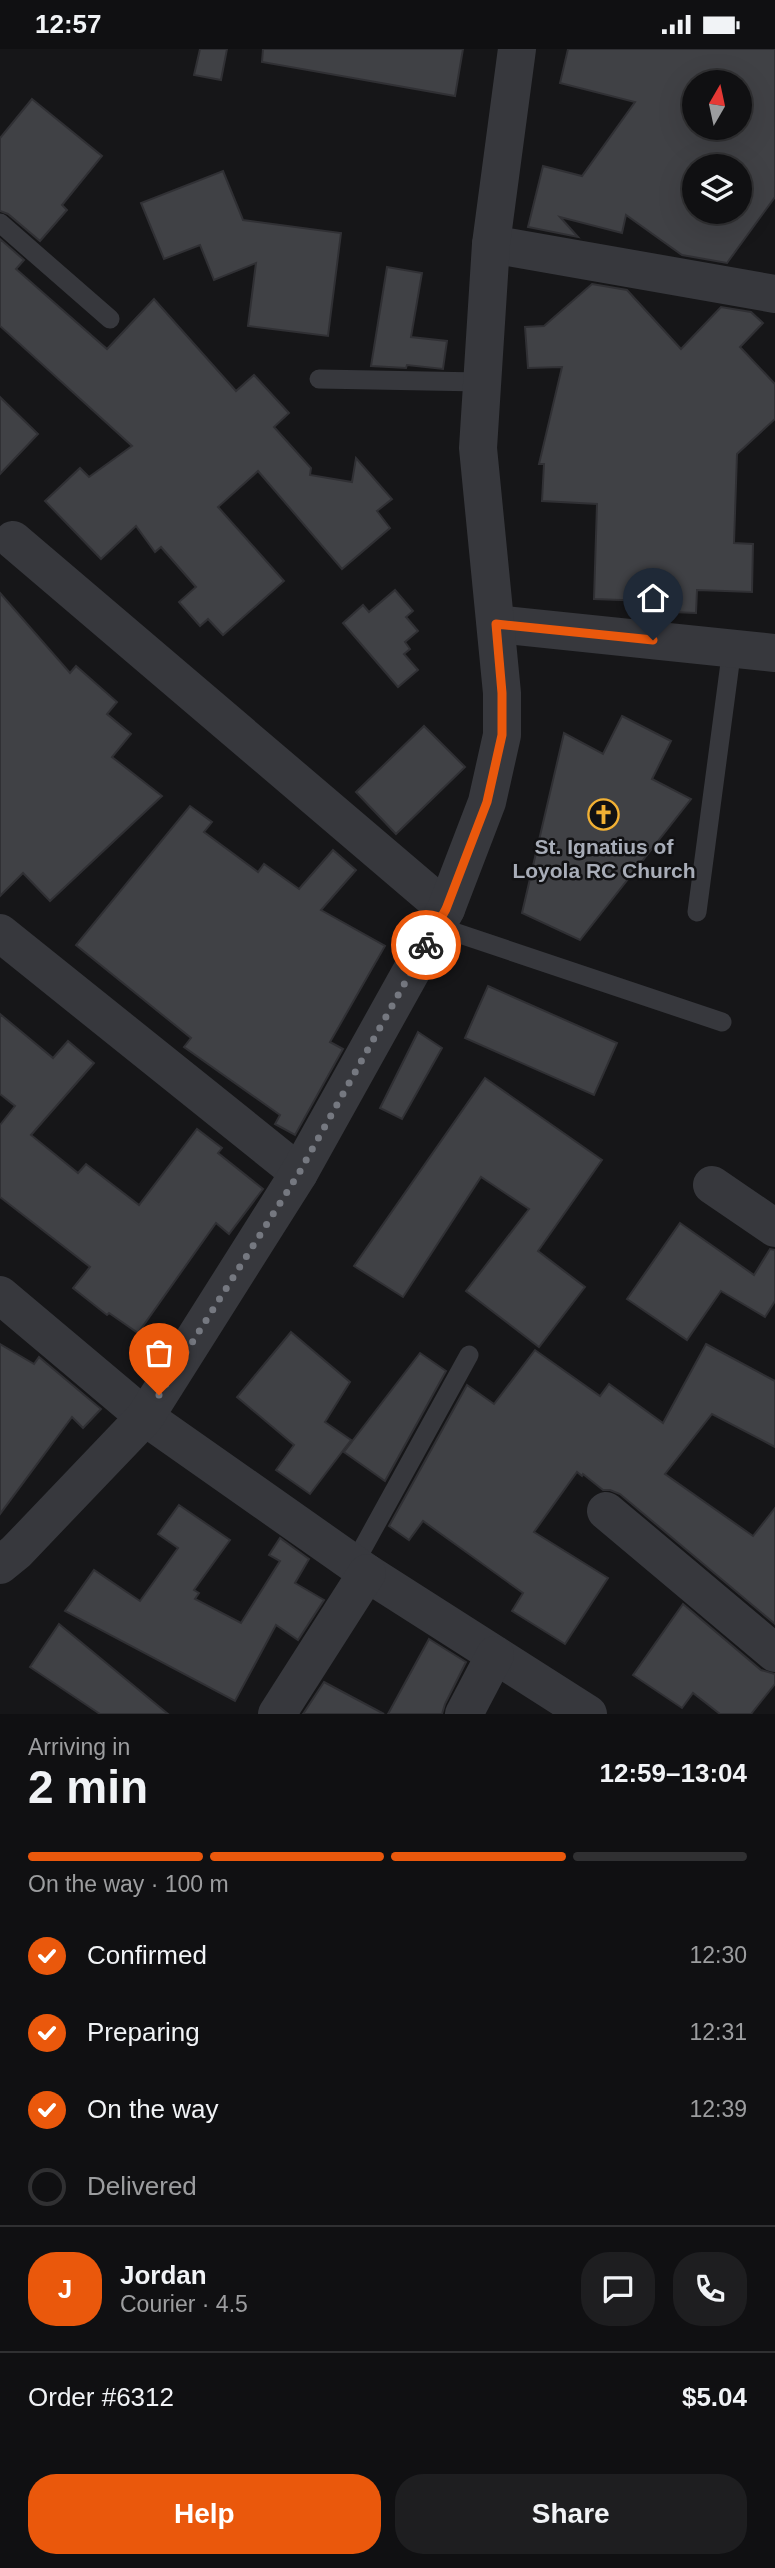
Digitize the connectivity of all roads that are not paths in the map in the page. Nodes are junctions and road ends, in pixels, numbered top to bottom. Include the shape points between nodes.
1 (517, 49) edge
2 (0, 223) edge
3 (491, 244) junction
4 (775, 294) edge
5 (110, 319) dead end
6 (319, 379) dead end
7 (481, 382) junction
8 (13, 540) dead end
9 (496, 624) junction
10 (732, 648) junction
11 (775, 653) edge
12 (697, 912) dead end
13 (441, 917) junction
14 (0, 933) edge
15 (722, 1022) dead end
16 (299, 1173) junction
17 (712, 1185) dead end
18 (775, 1228) edge
19 (0, 1295) edge
20 (469, 1355) dead end
21 (145, 1417) junction
22 (606, 1510) dead end
23 (0, 1565) edge
24 (360, 1569) junction
25 (775, 1653) edge
26 (495, 1655) junction
27 (277, 1714) edge
28 (464, 1714) edge
29 (588, 1714) edge

1 - 3 street
2 - 5 lane
3 - 4 street
3 - 7 street
6 - 7 lane
7 - 9 street via 478,448
8 - 13 street
9 - 10 street
9 - 13 street via 502,735 487,802
10 - 11 street
10 - 12 lane
13 - 15 lane
13 - 16 street
14 - 16 street
16 - 21 street
17 - 18 street
19 - 21 street
20 - 24 lane
21 - 23 street
21 - 24 street
22 - 25 street
24 - 26 street
24 - 27 street
26 - 28 street
26 - 29 street

